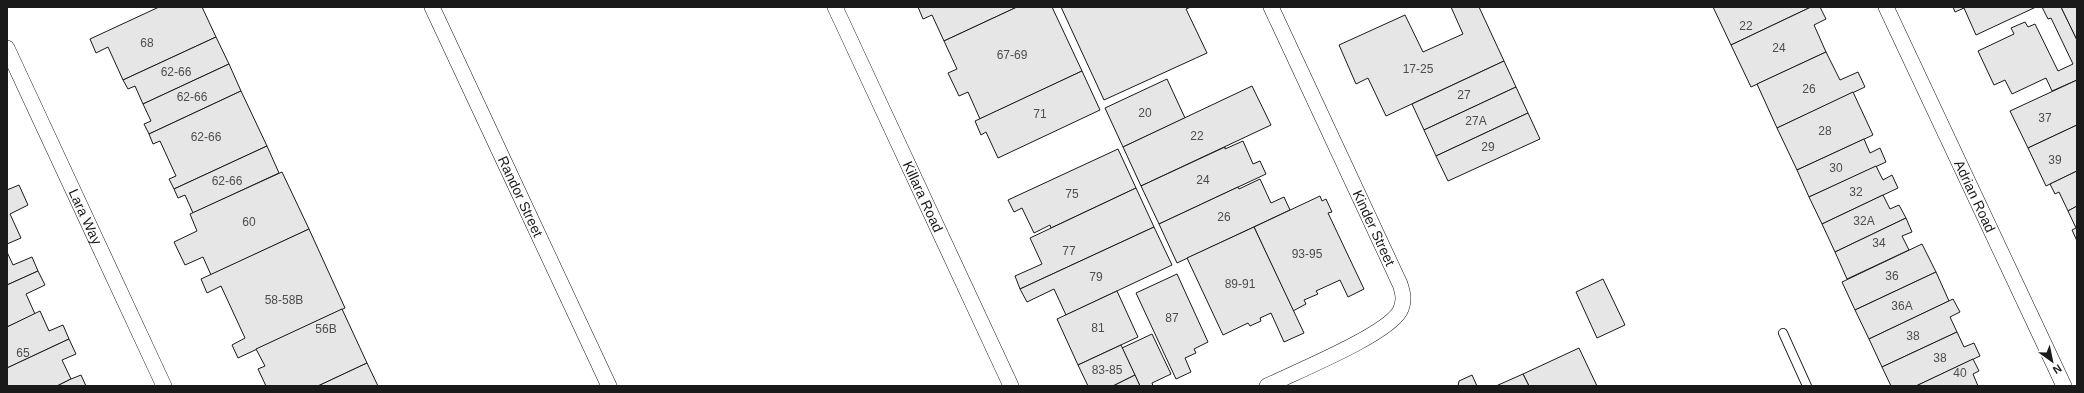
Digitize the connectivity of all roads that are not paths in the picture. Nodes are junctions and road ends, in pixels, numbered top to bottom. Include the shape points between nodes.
1 (432, 7) edge
2 (835, 7) edge
3 (1270, 7) edge
4 (1886, 7) edge
5 (7, 48) edge
6 (1783, 333) dead end
7 (164, 386) edge
8 (609, 386) edge
9 (1011, 386) edge
10 (1267, 386) edge
11 (1807, 386) edge
12 (2064, 386) edge

1 - 8 street, Randor Street
2 - 9 street, Killara Road
3 - 10 street, Kinder Street via 1403,294 1400,310 1384,328
4 - 12 street, Adrian Road
5 - 7 street, Lara Way
6 - 11 lane

